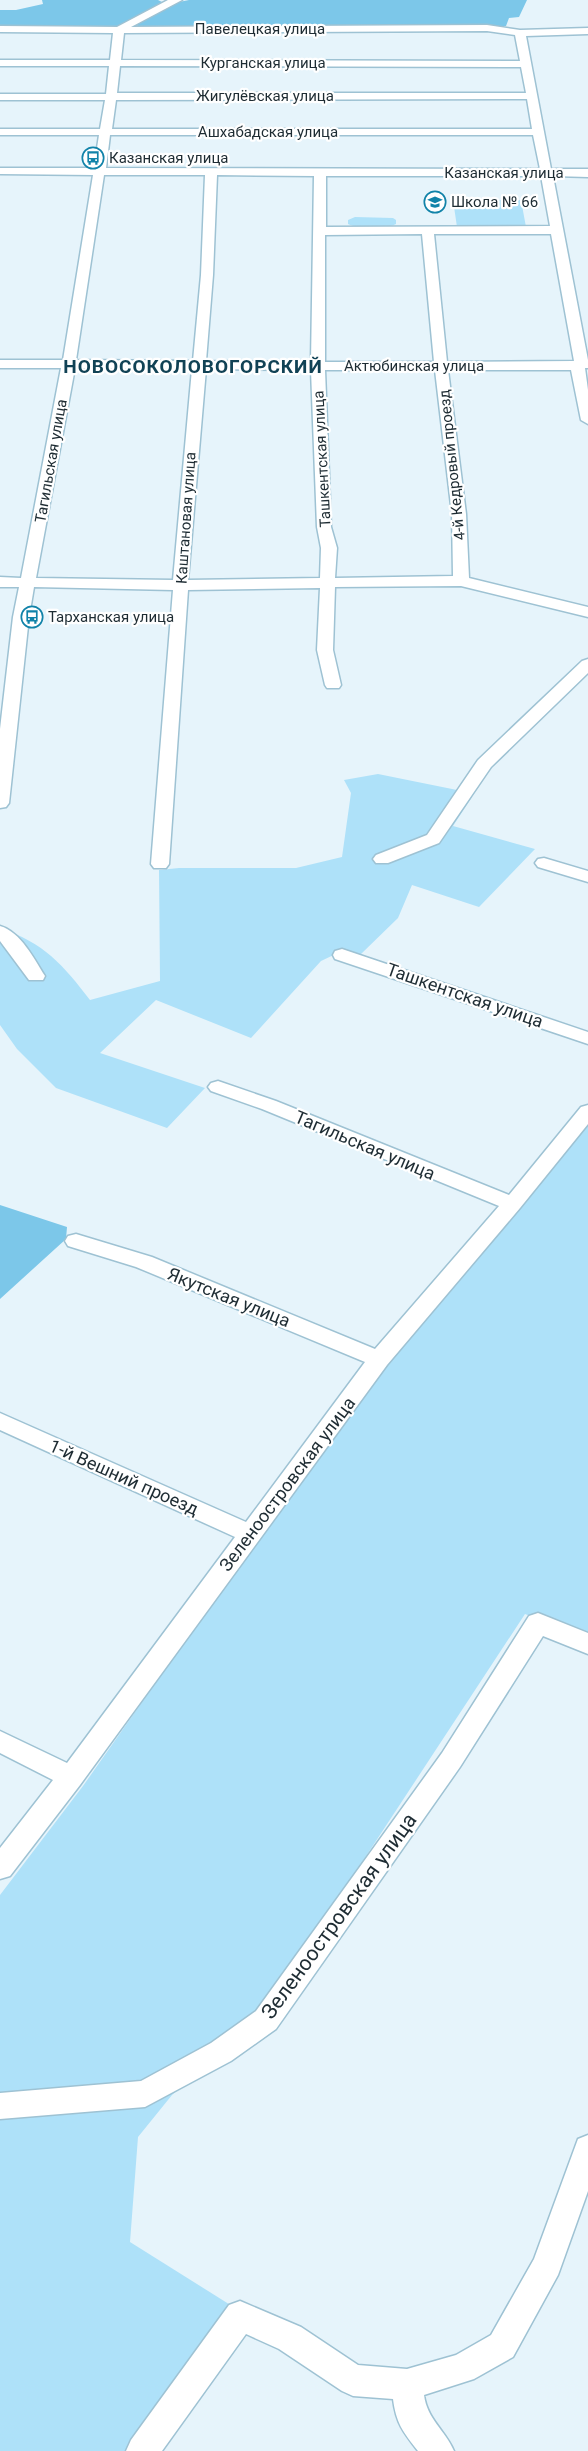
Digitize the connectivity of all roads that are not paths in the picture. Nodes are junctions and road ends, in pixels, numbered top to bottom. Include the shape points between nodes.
1 (177, 0) edge
2 (0, 29) edge
3 (119, 30) junction
4 (588, 31) edge
5 (520, 32) junction
6 (0, 63) edge
7 (116, 63) junction
8 (525, 64) junction
9 (111, 96) junction
10 (531, 96) junction
11 (0, 97) edge
12 (0, 132) edge
13 (106, 132) junction
14 (537, 132) junction
15 (0, 172) edge
16 (100, 172) junction
17 (212, 172) junction
18 (320, 173) junction
19 (545, 173) junction
20 (588, 173) edge
21 (557, 230) junction
22 (320, 231) junction
23 (428, 231) junction
24 (0, 364) edge
25 (68, 364) junction
26 (198, 364) junction
27 (318, 365) junction
28 (584, 365) edge
29 (441, 366) junction
30 (588, 420) edge
31 (461, 581) junction
32 (0, 582) edge
33 (29, 582) junction
34 (328, 583) junction
35 (180, 585) junction
36 (588, 612) edge
37 (588, 664) edge
38 (333, 684) dead end
39 (0, 803) edge
40 (382, 859) dead end
41 (544, 863) dead end
42 (160, 864) dead end
43 (588, 877) edge
44 (0, 932) edge
45 (342, 955) dead end
46 (36, 976) dead end
47 (588, 1038) edge
48 (218, 1087) dead end
49 (588, 1111) edge
50 (513, 1203) junction
51 (76, 1240) dead end
52 (379, 1359) junction
53 (0, 1421) edge
54 (249, 1533) junction
55 (588, 1644) edge
56 (0, 1741) edge
57 (71, 1777) junction
58 (0, 1868) edge
59 (0, 2106) edge
60 (588, 2148) edge
61 (407, 2385) junction
62 (142, 2451) edge
63 (438, 2451) edge

1 - 3 street
2 - 3 street, Павелецкая улица
3 - 5 street, Павелецкая улица via 487,28
3 - 7 street, Тагильская улица
4 - 5 street, Павелецкая улица
5 - 8 street
6 - 7 street, Курганская улица
7 - 8 street, Курганская улица
7 - 9 street, Тагильская улица
8 - 10 street
9 - 10 street, Жигулёвская улица
9 - 11 street, Жигулёвская улица
9 - 13 street, Тагильская улица
10 - 14 street
12 - 13 street, Ашхабадская улица
13 - 14 street, Ашхабадская улица
13 - 16 street, Тагильская улица
14 - 19 street
15 - 16 street, Казанская улица
16 - 17 street, Казанская улица
16 - 25 street, Тагильская улица
17 - 18 street, Казанская улица
17 - 26 street, Каштановая улица via 207,275
18 - 19 street, Казанская улица
18 - 22 street, Ташкентская улица
19 - 20 street, Казанская улица
19 - 21 street
21 - 23 street
21 - 28 street
22 - 23 street
22 - 27 street, Ташкентская улица
23 - 29 street, 4-й Кедровый проезд
24 - 25 street, Актюбинская улица
25 - 26 street, Актюбинская улица
25 - 33 street, Тагильская улица
26 - 27 street, Актюбинская улица
26 - 35 street, Каштановая улица
27 - 29 street, Актюбинская улица
27 - 34 street, Ташкентская улица via 324,527 329,548
28 - 29 street, Актюбинская улица
28 - 30 street via 577,372
29 - 31 street, 4-й Кедровый проезд via 459,514
31 - 34 street
31 - 36 street
32 - 33 street
33 - 35 street
33 - 39 street, Тагильская улица via 21,618
34 - 35 street
34 - 38 street, Ташкентская улица via 325,650
35 - 42 street, Каштановая улица
37 - 40 street via 484,764 468,792 433,839
41 - 43 street
44 - 46 street via 11,940
45 - 47 street, Ташкентская улица
48 - 50 street, Тагильская улица
49 - 50 street, Зеленоостровская улица
50 - 52 street, Зеленоостровская улица
51 - 52 street, Якутская улица via 144,1262
52 - 54 street, Зеленоостровская улица
53 - 54 street, 1-й Вешний проезд
54 - 57 street, Зеленоостровская улица
55 - 59 street, Зеленоостровская улица via 538,1622 451,1760 266,2020 221,2052 145,2094
56 - 57 street
57 - 58 street, Зеленоостровская улица
60 - 61 street via 547,2265 502,2346 463,2368
61 - 62 street via 353,2380 290,2338 240,2316
61 - 63 street via 410,2416

